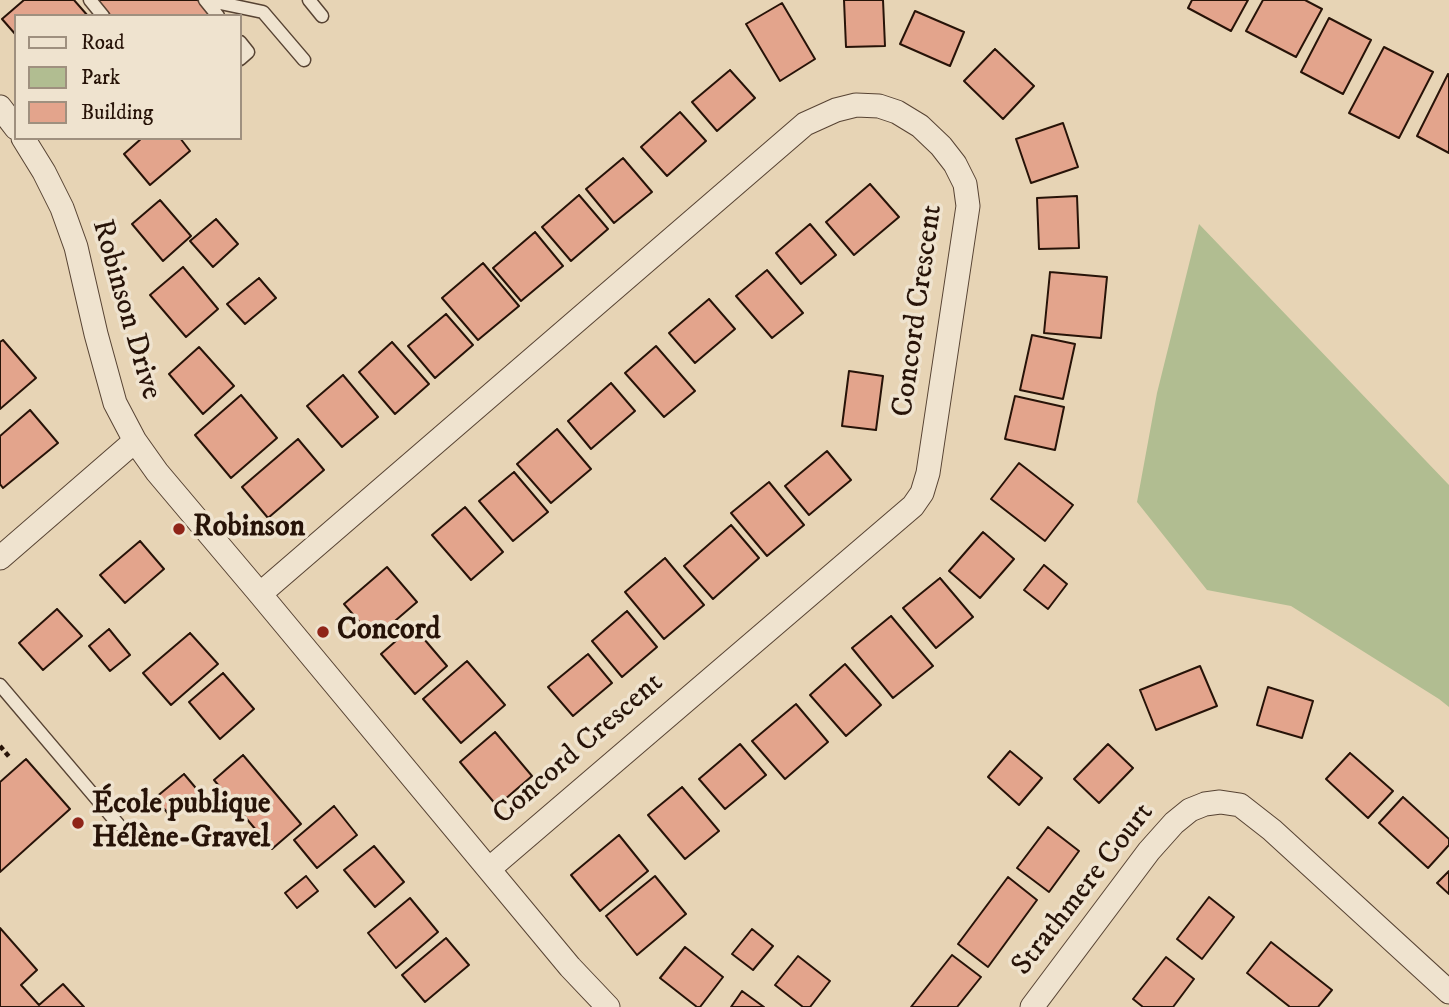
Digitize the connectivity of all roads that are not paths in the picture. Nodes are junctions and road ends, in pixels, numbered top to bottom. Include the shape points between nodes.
1 (90, 0) edge
2 (205, 0) edge
3 (218, 0) edge
4 (309, 0) edge
5 (101, 14) edge
6 (216, 14) edge
7 (323, 16) dead end
8 (242, 44) edge
9 (242, 57) edge
10 (304, 60) dead end
11 (0, 107) edge
12 (14, 125) edge
13 (24, 140) edge
14 (135, 441) junction
15 (0, 558) edge
16 (260, 594) junction
17 (0, 685) edge
18 (118, 824) dead end
19 (489, 869) junction
20 (1449, 992) edge
21 (608, 1007) edge
22 (1032, 1007) edge

1 - 5 lane
2 - 6 lane
3 - 10 lane via 263,12
4 - 7 lane
8 - 9 lane via 248,52
11 - 12 street
13 - 14 street, Robinson Drive via 62,208 115,403
14 - 15 street
14 - 16 street, Robinson Drive
16 - 19 street, Robinson Drive
16 - 19 street, Concord Crescent via 805,124 856,105 879,106 897,111 941,146 965,184 968,206 929,473 914,506
17 - 18 lane
19 - 21 street, Robinson Drive
20 - 22 street, Strathmere Court via 1272,830 1240,806 1220,802 1190,810 1174,823

